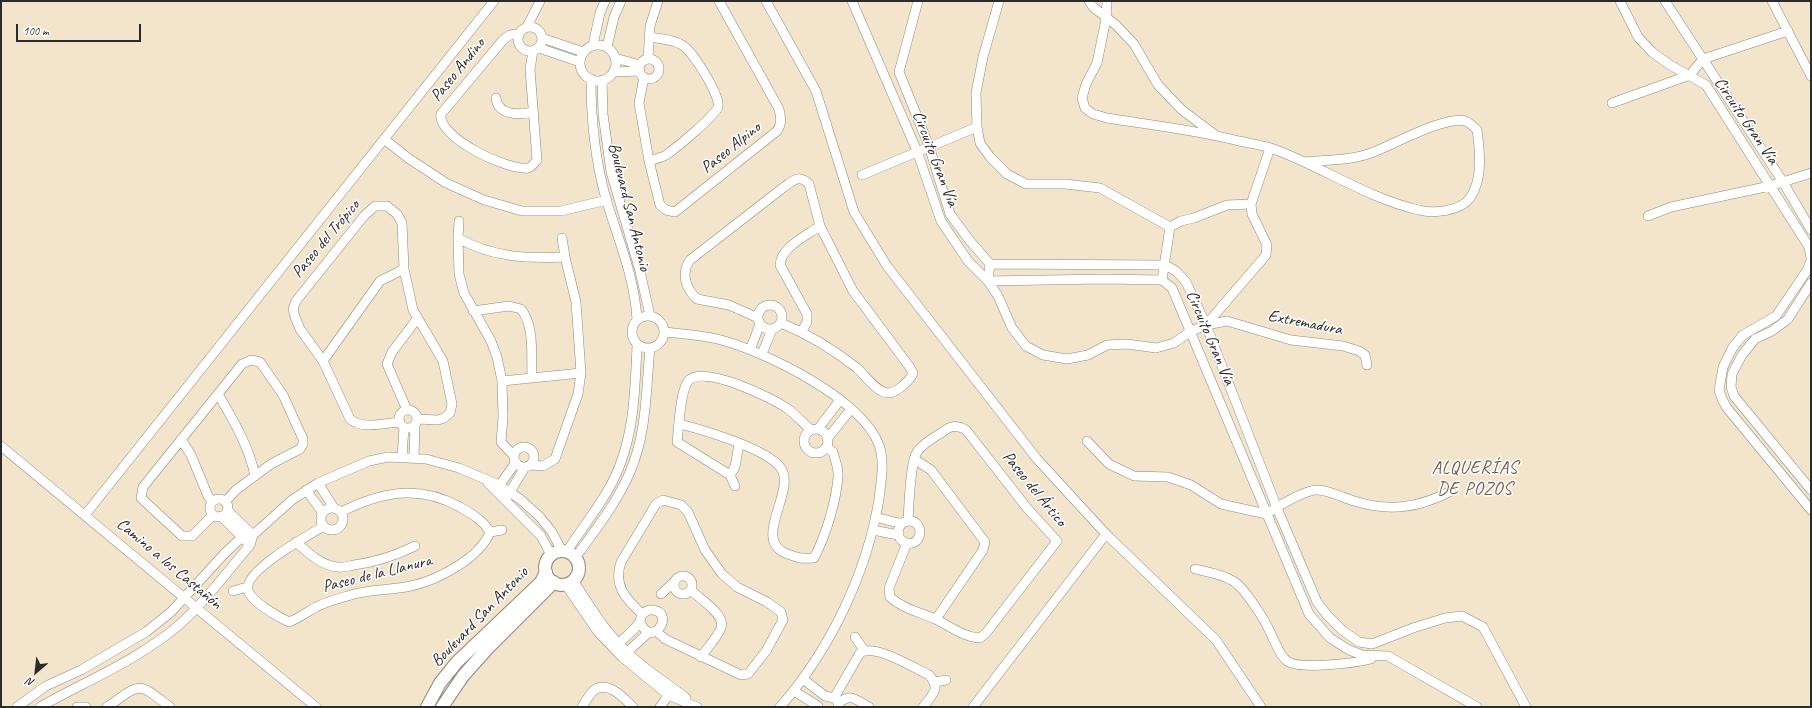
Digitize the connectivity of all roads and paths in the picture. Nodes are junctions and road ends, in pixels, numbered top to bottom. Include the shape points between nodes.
1 (494, 1) edge
2 (540, 1) edge
3 (605, 1) edge
4 (621, 1) edge
5 (658, 1) edge
6 (719, 1) edge
7 (766, 1) edge
8 (852, 1) edge
9 (918, 1) edge
10 (999, 1) edge
11 (1089, 1) edge
12 (1107, 1) edge
13 (1620, 1) edge
14 (1665, 1) edge
15 (1772, 1) edge
16 (1106, 19) junction
17 (527, 27) junction
18 (1788, 30) junction
19 (519, 34) junction
20 (649, 37) junction
21 (542, 38) junction
22 (593, 45) junction
23 (607, 47) junction
24 (536, 49) junction
25 (584, 52) junction
26 (616, 58) junction
27 (648, 59) junction
28 (1703, 59) junction
29 (580, 62) junction
30 (641, 71) junction
31 (613, 72) junction
32 (899, 72) junction
33 (1690, 75) junction
34 (1811, 76) edge
35 (885, 78) junction
36 (590, 79) junction
37 (602, 80) junction
38 (496, 98) dead end
39 (1612, 103) dead end
40 (533, 112) junction
41 (977, 127) junction
42 (1214, 135) junction
43 (384, 139) junction
44 (930, 146) junction
45 (1270, 148) junction
46 (917, 151) junction
47 (649, 161) junction
48 (1304, 162) junction
49 (1811, 173) edge
50 (862, 175) dead end
51 (1783, 182) junction
52 (1770, 186) junction
53 (607, 200) junction
54 (1251, 204) junction
55 (1648, 216) dead end
56 (459, 221) dead end
57 (820, 226) junction
58 (1170, 227) junction
59 (1811, 230) edge
60 (458, 238) junction
61 (562, 238) dead end
62 (565, 257) junction
63 (1811, 259) edge
64 (990, 264) junction
65 (1165, 265) junction
66 (1103, 266) junction
67 (404, 269) junction
68 (1810, 270) edge
69 (1104, 279) junction
70 (1162, 280) junction
71 (988, 281) junction
72 (1811, 283) edge
73 (1223, 304) junction
74 (473, 311) junction
75 (650, 316) junction
76 (417, 319) junction
77 (636, 320) junction
78 (759, 321) junction
79 (1227, 321) junction
80 (781, 322) junction
81 (1206, 325) junction
82 (772, 329) junction
83 (802, 331) junction
84 (1191, 331) junction
85 (664, 332) junction
86 (637, 345) junction
87 (650, 348) junction
88 (750, 350) junction
89 (762, 354) junction
90 (324, 361) junction
91 (1367, 365) dead end
92 (581, 373) junction
93 (532, 378) junction
94 (502, 381) junction
95 (1731, 387) junction
96 (1719, 390) junction
97 (218, 394) junction
98 (840, 400) junction
99 (851, 409) junction
100 (407, 410) junction
101 (416, 422) junction
102 (402, 424) junction
103 (680, 424) junction
104 (814, 429) junction
105 (181, 439) junction
106 (1087, 441) dead end
107 (826, 443) junction
108 (739, 444) junction
109 (1, 446) edge
110 (402, 457) junction
111 (414, 458) junction
112 (515, 459) junction
113 (914, 459) junction
114 (528, 466) junction
115 (730, 475) junction
116 (255, 476) junction
117 (318, 482) junction
118 (735, 486) dead end
119 (497, 488) junction
120 (306, 490) junction
121 (1811, 490) edge
122 (1451, 491) dead end
123 (508, 496) junction
124 (212, 501) junction
125 (1277, 508) junction
126 (337, 510) junction
127 (1811, 510) edge
128 (222, 511) junction
129 (323, 513) junction
130 (1266, 514) junction
131 (85, 516) junction
132 (876, 517) junction
133 (905, 522) junction
134 (324, 526) junction
135 (502, 530) dead end
136 (873, 530) junction
137 (490, 532) junction
138 (1106, 534) junction
139 (253, 535) junction
140 (898, 535) junction
141 (242, 537) junction
142 (296, 542) junction
143 (906, 543) junction
144 (250, 545) junction
145 (415, 546) dead end
146 (568, 553) junction
147 (550, 555) junction
148 (1195, 569) dead end
149 (546, 572) junction
150 (564, 582) junction
151 (674, 582) junction
152 (247, 587) junction
153 (233, 591) dead end
154 (692, 591) junction
155 (661, 594) dead end
156 (184, 598) junction
157 (196, 608) junction
158 (641, 618) junction
159 (936, 619) junction
160 (653, 632) junction
161 (856, 636) dead end
162 (1372, 644) junction
163 (616, 646) junction
164 (864, 650) junction
165 (624, 655) junction
166 (1374, 656) junction
167 (701, 657) junction
168 (802, 679) junction
169 (946, 680) dead end
170 (935, 682) junction
171 (670, 692) junction
172 (794, 692) junction
173 (680, 701) edge
174 (834, 701) edge
175 (1260, 704) edge
176 (17, 707) edge
177 (40, 707) edge
178 (77, 707) edge
179 (86, 707) edge
180 (107, 707) edge
181 (170, 707) edge
182 (316, 707) edge
183 (427, 707) edge
184 (442, 707) edge
185 (582, 707) edge
186 (633, 707) edge
187 (660, 707) edge
188 (697, 707) edge
189 (780, 707) edge
190 (818, 707) edge
191 (869, 707) edge
192 (923, 707) edge
193 (973, 707) edge
194 (1477, 707) edge
195 (1526, 707) edge

1 - 43 street
2 - 17 street, Paseo Andino
3 - 22 street
4 - 23 street via 614,17
5 - 20 street
6 - 47 street, Paseo Alpino via 779,109 782,119 780,127 675,212 666,210 660,204
7 - 138 street via 816,92 854,212 887,266 1037,459
8 - 35 street, Circuito Gran Vía
9 - 32 street
10 - 41 street via 976,93
11 - 16 street
12 - 16 street
13 - 33 street, Circuito Gran Vía via 1638,38 1670,65
14 - 28 street, Circuito Gran Vía
15 - 18 street
16 - 42 street via 1116,25 1134,44 1158,85 1182,110
16 - 42 street via 1097,63 1082,98 1085,108 1108,118
17 - 19 street, Paseo Andino
17 - 21 street via 536,28
18 - 28 street
18 - 34 street
19 - 24 street via 518,42 522,48
19 - 40 street, Paseo Andino via 510,35 503,40 441,114 441,120 458,139 479,154 502,164 528,168 536,160
20 - 27 street
20 - 47 street via 682,44 690,51 718,101 718,107 711,116 665,156
21 - 24 street, Paseo Andino
21 - 25 street
22 - 23 street
22 - 25 street
23 - 26 street
24 - 29 street
24 - 40 street, Paseo Andino via 530,69
25 - 29 street
26 - 30 street
26 - 31 street
27 - 30 street
27 - 30 street via 655,60 659,69 654,78
28 - 33 street
28 - 51 street, Circuito Gran Vía
29 - 36 street, Boulevard San Antonio via 582,71
30 - 31 street
30 - 47 street, Paseo Alpino via 639,103
31 - 37 street
32 - 35 street
32 - 44 street, Circuito Gran Vía
33 - 39 street
33 - 52 street, Circuito Gran Vía via 1706,85
35 - 46 street, Circuito Gran Vía
36 - 37 street
36 - 53 street, Boulevard San Antonio via 592,129
37 - 75 street, Boulevard San Antonio via 603,114 611,172
38 - 40 street via 498,106 508,113
41 - 44 street
41 - 58 street via 980,143 990,158 1007,174 1026,184 1065,184 1100,188
42 - 45 street
43 - 53 street via 446,183 496,204 522,211 561,211
43 - 131 street
44 - 46 street
44 - 64 street, Circuito Gran Vía via 950,214
45 - 48 street
45 - 54 street
46 - 50 street
46 - 71 street, Circuito Gran Vía via 941,221 968,260
48 - 48 street via 1391,202 1421,211 1442,212 1469,199 1478,182 1480,152 1477,130 1466,121 1452,120 1370,153 1348,159
49 - 51 street
51 - 52 street
51 - 59 street, Circuito Gran Vía
52 - 55 street via 1671,207
52 - 63 street, Circuito Gran Vía via 1809,247
53 - 77 street, Boulevard San Antonio via 633,289
54 - 58 street via 1227,205
54 - 73 street via 1252,214 1267,245 1266,255
56 - 60 street
57 - 78 street via 809,184 804,179 797,179 690,260 684,273 686,285 697,299 729,305
57 - 83 street via 785,250 781,258 780,265 807,314 807,322
57 - 83 street via 853,291 910,366 913,373 911,379 892,392 886,393 877,388 857,368
58 - 65 street
60 - 62 street via 473,247 503,255
60 - 74 street via 459,274 464,293
61 - 62 street
62 - 92 street via 576,302
63 - 68 street, Circuito Gran Vía
64 - 66 street
64 - 71 street
65 - 66 street
65 - 70 street
65 - 81 street, Circuito Gran Vía via 1176,271 1186,282
66 - 69 street
67 - 76 street, Paseo del Trópico
67 - 90 street via 380,281
67 - 90 street, Paseo del Trópico via 402,223 397,214 387,206 375,206 364,216 296,301 293,309 297,323
68 - 96 street, Circuito Gran Vía via 1776,316 1743,335 1733,347 1723,367
69 - 70 street, Circuito Gran Vía
69 - 71 street, Circuito Gran Vía
70 - 84 street, Circuito Gran Vía via 1172,288
71 - 84 street via 998,296 1012,328 1026,346 1043,355 1067,359 1088,355 1107,345 1127,344 1156,348 1174,343
72 - 95 street via 1788,319 1755,340 1742,355 1732,374
73 - 79 street
73 - 81 street
74 - 93 street via 510,306 521,308 529,325
74 - 94 street via 491,341
75 - 77 street
75 - 85 street via 658,320
76 - 100 street via 392,352 387,364
76 - 101 street, Paseo del Trópico via 444,361 452,404 450,413 444,418
77 - 86 street, Boulevard San Antonio via 631,332
78 - 80 street via 760,310 771,305 780,311
78 - 82 street via 767,329
78 - 88 street
79 - 81 street, Extremadura
79 - 91 street, Extremadura via 1291,340 1343,346 1360,351 1365,355
80 - 82 street
80 - 83 street
81 - 84 street, Extremadura
81 - 125 street, Circuito Gran Vía
82 - 89 street
84 - 130 street, Circuito Gran Vía
85 - 87 street via 662,341
85 - 88 street via 721,340
86 - 87 street
86 - 146 street, Boulevard San Antonio via 634,414 628,443 608,490
87 - 146 street via 645,415 631,470 620,493
88 - 89 street
89 - 98 street via 795,370
90 - 102 street, Paseo del Trópico via 350,420 362,425
92 - 93 street
92 - 114 street via 578,394 555,458 543,466
93 - 94 street
94 - 112 street via 501,442
95 - 96 street
95 - 121 street via 1734,396
96 - 127 street via 1727,408
97 - 105 street
97 - 116 street via 249,454
97 - 116 street via 242,364 251,360 260,362 283,395 303,438 300,449 271,464
98 - 99 street
98 - 104 street
99 - 107 street
99 - 132 street via 872,431 881,454 882,475
100 - 101 street via 415,414
100 - 102 street via 400,416
101 - 102 street, Paseo del Trópico via 410,428
101 - 111 street
102 - 110 street
103 - 104 street via 684,386 690,379 699,375 718,378 765,396 788,409
103 - 108 street via 715,433
103 - 115 street via 677,442
104 - 107 street via 824,432
104 - 107 street via 806,433 805,446 815,452 821,451
105 - 124 street
105 - 128 street via 143,487 141,498 182,536 192,536
106 - 130 street via 1109,464 1134,476 1168,477 1191,485 1221,504
107 - 108 street via 833,452 838,476 832,507 814,558 800,559 779,550 773,541 785,477 780,467 768,457
108 - 115 street via 735,467
109 - 131 street, Camino a los Castañón
110 - 111 street
110 - 117 street via 369,461
111 - 119 street via 446,464 481,477
112 - 114 street
112 - 114 street via 518,450 528,447 534,455
112 - 119 street
113 - 133 street
113 - 159 street via 931,470 984,542 983,550
113 - 159 street, Paseo del Ártico via 916,452 923,445 950,426 959,426 966,430 1057,542 980,638 970,637
114 - 123 street
115 - 118 street
116 - 128 street via 236,490
117 - 120 street
117 - 126 street
119 - 123 street
120 - 129 street
120 - 139 street
122 - 125 street via 1433,501 1397,508 1365,504 1318,489 1298,496
123 - 146 street via 539,516
123 - 147 street via 541,536
124 - 128 street via 220,499
124 - 128 street via 210,510
125 - 130 street
125 - 162 street, Circuito Gran Vía via 1317,602 1342,630 1359,642
126 - 129 street via 327,509
126 - 134 street via 343,520 339,527 331,530
126 - 137 street via 387,494 405,492 430,495 450,501 469,512 485,523
128 - 139 street
128 - 141 street
129 - 134 street via 321,519
130 - 166 street, Circuito Gran Vía via 1309,614 1330,638 1349,650
131 - 156 street, Camino a los Castañón
132 - 133 street
132 - 136 street
133 - 140 street via 898,528
133 - 143 street via 914,522 919,526 921,533 913,543
134 - 142 street
135 - 137 street
136 - 140 street
136 - 168 street via 851,594 829,639
137 - 152 street, Paseo de la Llanura via 472,555 452,570 429,581 334,600 315,607 288,626 255,600
138 - 175 street via 1216,640
138 - 193 street
139 - 141 street
139 - 144 street
140 - 143 street
141 - 144 street
141 - 156 street via 224,553
142 - 145 street, Paseo de la Llanura via 310,555 338,567 375,562
142 - 152 street via 271,559 251,579
143 - 159 street, Paseo del Ártico via 889,588 890,597 897,604
144 - 157 street
146 - 147 street
146 - 150 street, Boulevard San Antonio via 579,565 578,574
147 - 149 street, Boulevard San Antonio via 546,563
148 - 166 street via 1232,580 1238,585 1266,622 1288,662 1315,665 1373,659
149 - 150 street, Boulevard San Antonio via 549,578
149 - 183 street, Boulevard San Antonio via 541,582 457,662 440,683
150 - 163 street via 598,632
150 - 184 street, Boulevard San Antonio via 488,648 463,676
151 - 154 street via 674,589 679,594 686,595
151 - 154 street via 679,577 691,579
151 - 155 street
152 - 153 street
154 - 167 street via 718,614 722,621 721,628
156 - 157 street, Camino a los Castañón
156 - 176 street via 146,632 81,670 46,686
157 - 177 street via 179,625 151,645
157 - 182 street, Camino a los Castañón
158 - 160 street via 643,629
158 - 160 street via 647,611 653,610 662,616 661,628
158 - 163 street
158 - 167 street via 626,598 619,582 618,569 656,504 663,500 681,505 688,512 705,550 722,574 737,587 776,608 782,620 766,651 748,674 741,675
160 - 165 street
160 - 167 street
161 - 164 street
162 - 166 street
162 - 195 street via 1445,618 1462,616 1483,627
163 - 165 street
164 - 170 street via 877,650 929,675
164 - 174 street via 854,661
165 - 171 street
166 - 194 street, Circuito Gran Vía via 1388,656
168 - 172 street
168 - 174 street
169 - 170 street
170 - 192 street via 934,693
171 - 173 street
171 - 187 street
172 - 189 street
172 - 190 street
173 - 188 street
174 - 190 street via 820,700
174 - 191 street via 851,697
178 - 179 street
180 - 181 street via 139,687 146,688
185 - 186 street via 593,691 601,687 611,688

